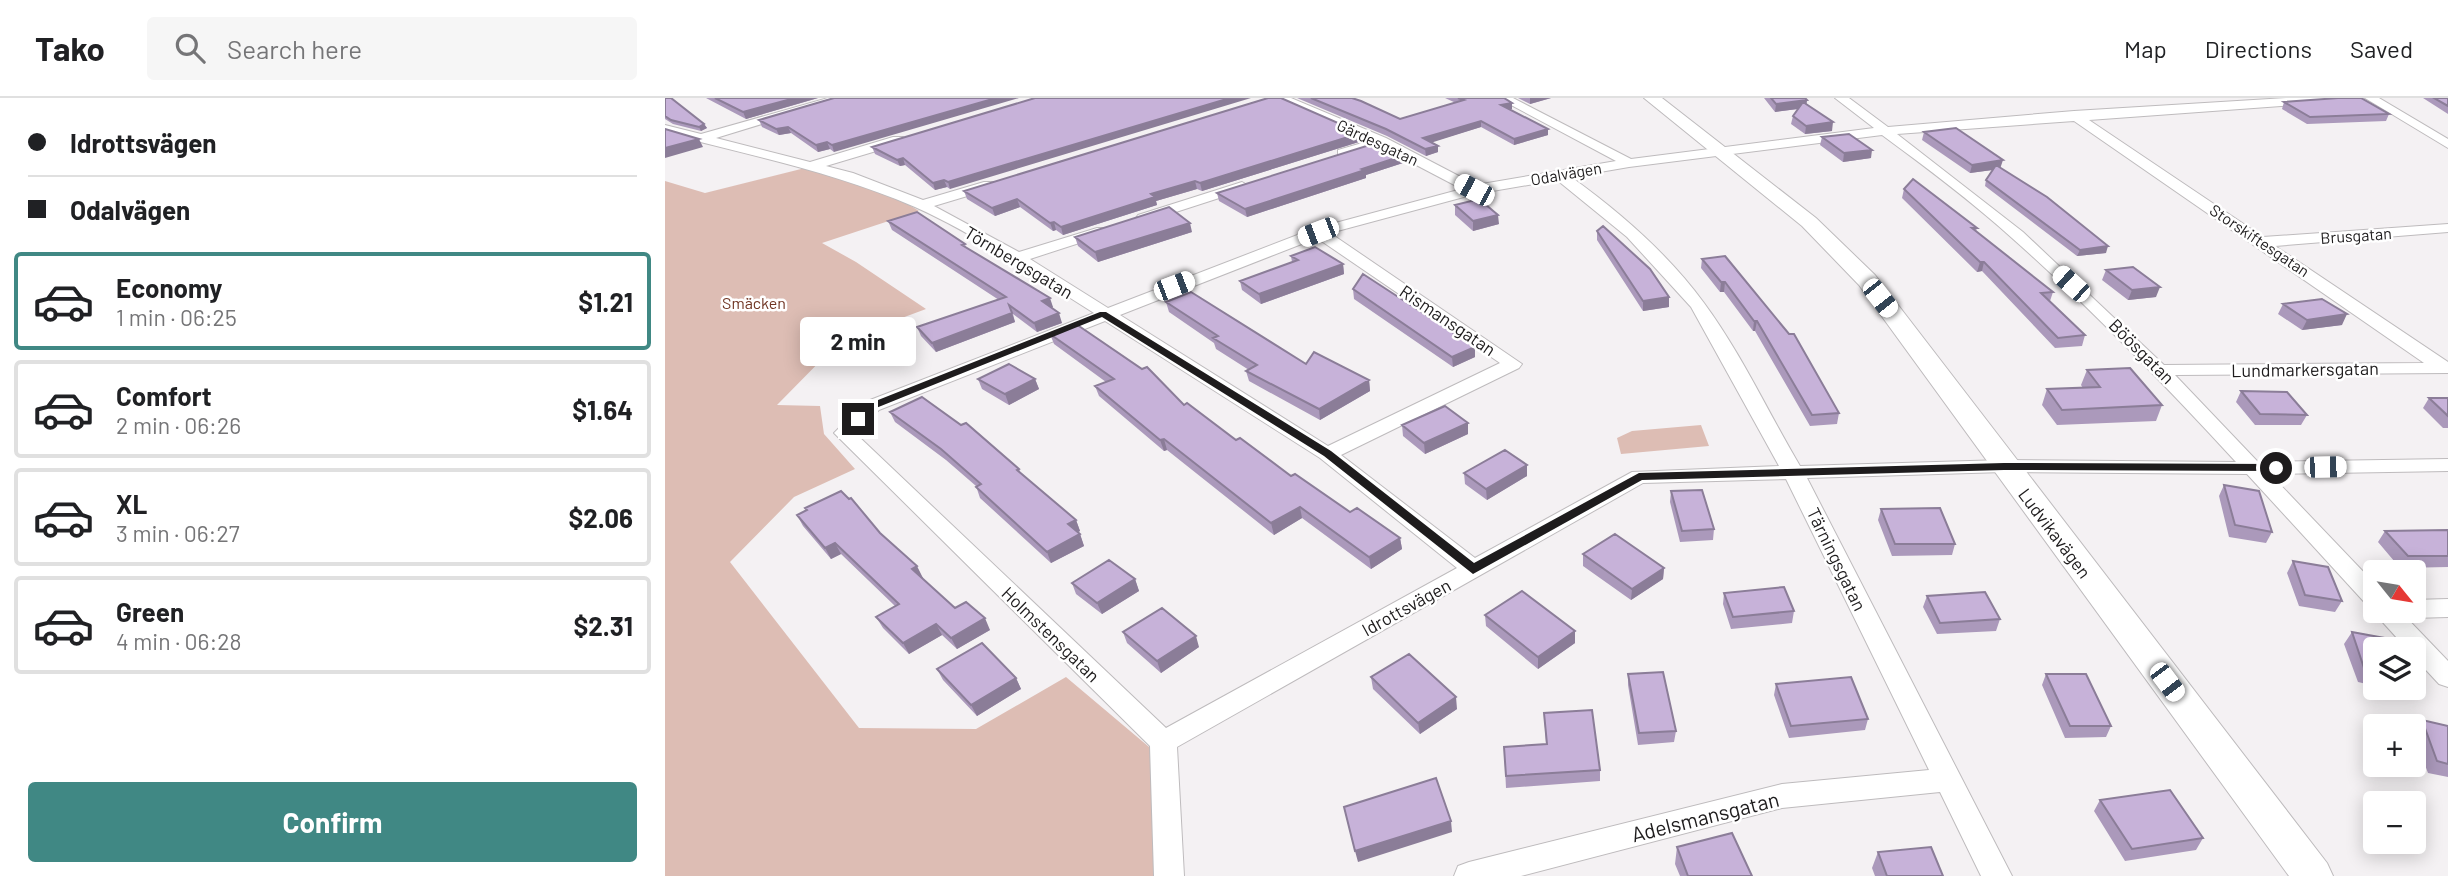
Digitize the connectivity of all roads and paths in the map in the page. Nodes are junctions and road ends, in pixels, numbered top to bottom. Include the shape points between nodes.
1 (841, 98) edge
2 (1281, 98) edge
3 (1504, 98) edge
4 (1652, 98) edge
5 (1841, 98) edge
6 (2335, 98) edge
7 (2371, 98) edge
8 (2074, 115) junction
9 (665, 129) edge
10 (1884, 131) junction
11 (701, 138) junction
12 (906, 138) edge
13 (1381, 141) junction
14 (2448, 144) edge
15 (1722, 151) junction
16 (1329, 158) edge
17 (1629, 163) junction
18 (812, 166) junction
19 (1558, 174) junction
20 (1000, 181) edge
21 (1251, 183) edge
22 (1474, 190) junction
23 (922, 205) junction
24 (2448, 228) edge
25 (1318, 232) junction
26 (2263, 242) junction
27 (1018, 258) junction
28 (1103, 314) junction
29 (2446, 368) edge
30 (2163, 370) junction
31 (844, 433) joint
32 (1327, 454) junction
33 (2448, 465) edge
34 (2004, 466) junction
35 (2251, 468) junction
36 (1794, 472) junction
37 (1473, 569) junction
38 (2363, 586) edge
39 (2448, 608) edge
40 (2426, 609) edge
41 (2397, 623) edge
42 (2448, 677) edge
43 (1163, 742) junction
44 (1946, 780) junction
45 (1169, 876) edge
46 (1469, 876) edge
47 (1997, 876) edge
48 (2313, 876) edge

1 - 11 street
2 - 13 street, Gärdesgatan
3 - 17 street
4 - 15 street, Ludvikavägen
5 - 10 street, Böösgatan
6 - 8 street, Odalvägen
7 - 14 street
8 - 10 street, Odalvägen
8 - 26 street, Storskiftesgatan
9 - 11 street, Törnbergsgatan
10 - 15 street, Odalvägen
10 - 30 street, Böösgatan via 2017,234
11 - 18 street, Törnbergsgatan
12 - 18 street
13 - 16 street
13 - 22 street, Gärdesgatan
15 - 17 street, Odalvägen
15 - 34 street, Ludvikavägen via 1809,222 1867,280
17 - 19 street, Odalvägen
18 - 23 street, Törnbergsgatan
19 - 22 street, Odalvägen
19 - 36 street, Tärningsgatan via 1646,247 1698,305
20 - 23 street
21 - 27 street
22 - 25 street, Odalvägen
23 - 27 street, Törnbergsgatan
24 - 26 street, Brusgatan
25 - 28 street, Odalvägen
25 - 32 street, Rismansgatan via 1513,364
26 - 29 street, Storskiftesgatan
27 - 28 street, Törnbergsgatan
28 - 31 street, Odalvägen via 872,406
28 - 32 street, Törnbergsgatan
29 - 30 street, Lundmarkersgatan
30 - 35 street, Böösgatan
31 - 43 street, Holmstensgatan
32 - 37 street, Törnbergsgatan
33 - 35 street, Idrottsvägen
34 - 35 street, Idrottsvägen
34 - 36 street, Idrottsvägen
34 - 48 street, Ludvikavägen
35 - 38 street, Böösgatan
36 - 37 street, Idrottsvägen via 1639,477
36 - 44 street, Tärningsgatan
37 - 43 street, Idrottsvägen
39 - 40 street
41 - 42 street
43 - 45 street
44 - 46 street, Adelsmansgatan via 1782,796
44 - 47 street, Tärningsgatan

